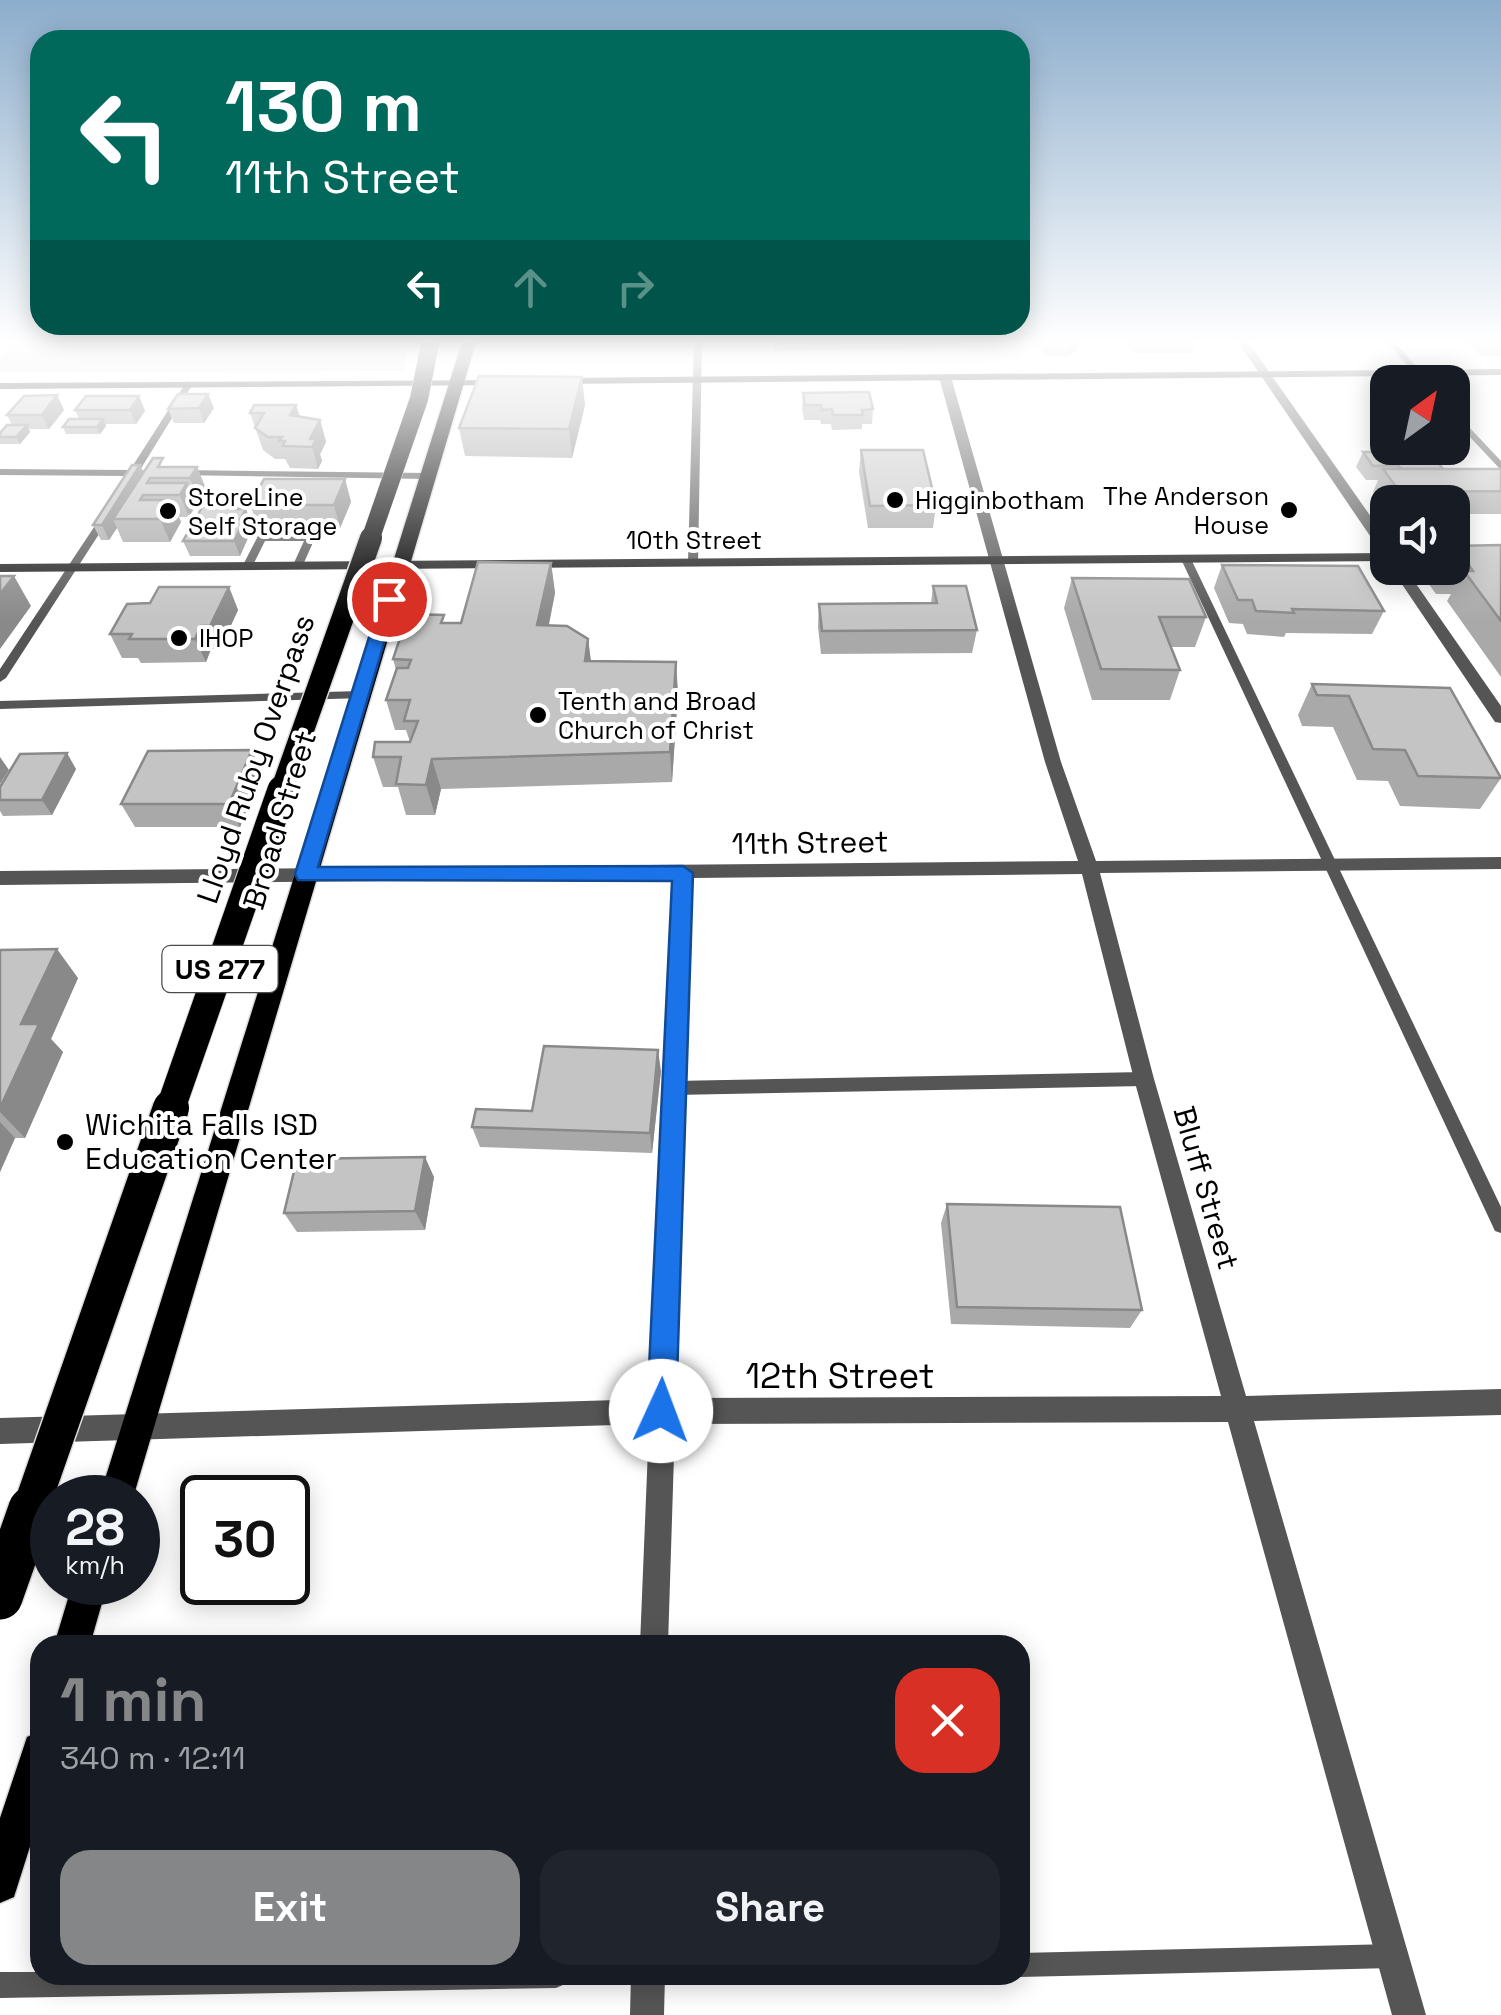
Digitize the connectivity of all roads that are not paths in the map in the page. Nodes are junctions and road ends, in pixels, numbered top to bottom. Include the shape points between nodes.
1 (159, 433) edge
2 (407, 433) edge
3 (439, 433) edge
4 (696, 433) edge
5 (961, 433) edge
6 (1306, 433) edge
7 (1470, 433) edge
8 (1501, 468) edge
9 (0, 472) edge
10 (426, 476) junction
11 (130, 478) junction
12 (110, 509) edge
13 (1370, 528) edge
14 (1370, 555) edge
15 (1186, 559) junction
16 (998, 561) junction
17 (694, 563) junction
18 (400, 564) junction
19 (298, 565) junction
20 (248, 566) junction
21 (0, 568) edge
22 (73, 568) junction
23 (1410, 585) edge
24 (0, 678) edge
25 (360, 695) junction
26 (0, 705) edge
27 (1501, 718) edge
28 (1501, 863) edge
29 (1328, 864) junction
30 (1088, 867) junction
31 (683, 873) junction
32 (306, 874) junction
33 (0, 878) edge
34 (1144, 1079) junction
35 (674, 1088) junction
36 (1501, 1225) edge
37 (1501, 1402) edge
38 (1238, 1409) junction
39 (661, 1411) junction
40 (137, 1428) junction
41 (0, 1432) edge
42 (123, 1475) edge
43 (0, 1597) edge
44 (83, 1605) edge
45 (75, 1635) edge
46 (654, 1635) edge
47 (30, 1783) edge
48 (0, 1883) edge
49 (1392, 1956) junction
50 (1030, 1965) edge
51 (30, 1984) edge
52 (0, 1985) edge
53 (648, 1985) edge
54 (647, 2015) edge
55 (1408, 2015) edge

1 - 11 lane
2 - 43 highway, Lloyd Ruby Overpass / US 277, bridge
3 - 10 main road, Broad Street
4 - 17 lane
5 - 16 street, Bluff Street
6 - 13 street
7 - 8 lane
9 - 11 lane
10 - 11 lane
10 - 18 main road, Broad Street
12 - 22 lane
14 - 15 street, 10th Street
15 - 16 street, 10th Street
15 - 29 lane
16 - 17 street, 10th Street
16 - 30 street, Bluff Street
17 - 18 street, 10th Street
18 - 19 street, 10th Street
18 - 25 main road, Broad Street
19 - 20 street, 10th Street
19 - 20 lane via 310,538 262,538
20 - 22 street, 10th Street
21 - 22 street, 10th Street
22 - 24 lane
23 - 27 street
25 - 26 lane
25 - 32 main road, Broad Street
28 - 29 street, 11th Street
29 - 30 street, 11th Street
29 - 36 lane
30 - 31 street, 11th Street
30 - 34 street, Bluff Street
31 - 32 street, 11th Street
31 - 35 street
32 - 33 street, 11th Street
32 - 40 main road, Broad Street
34 - 35 lane
34 - 38 street, Bluff Street
35 - 39 street
37 - 38 street, 12th Street
38 - 39 street, 12th Street
38 - 49 street, Bluff Street
39 - 40 street, 12th Street
39 - 46 street
40 - 41 street, 12th Street
40 - 42 main road, Broad Street
44 - 45 main road
47 - 48 main road
49 - 50 lane
49 - 55 street, Bluff Street
51 - 52 lane
53 - 54 street

